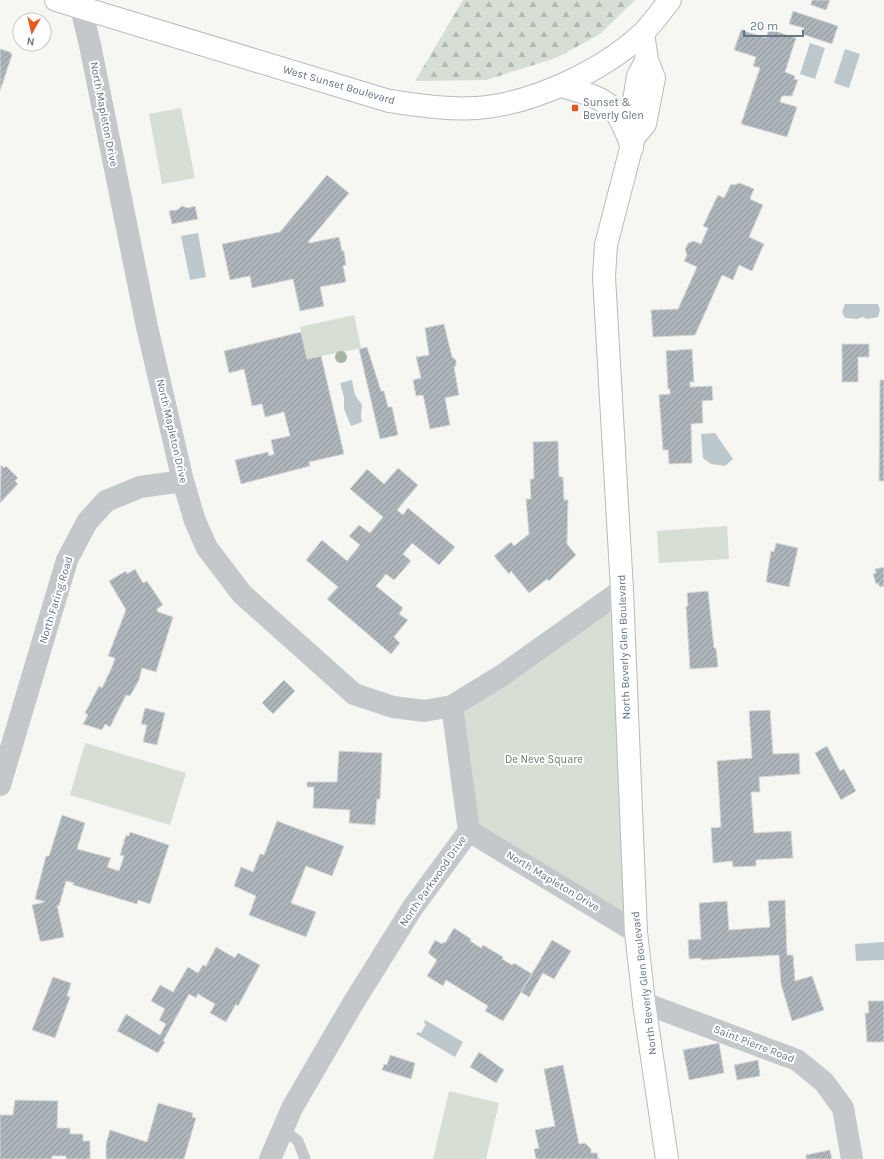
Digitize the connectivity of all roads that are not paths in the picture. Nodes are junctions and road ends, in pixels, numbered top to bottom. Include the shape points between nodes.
1 (56, 0) edge
2 (670, 0) edge
3 (81, 5) edge
4 (643, 33) junction
5 (561, 86) junction
6 (633, 143) junction
7 (183, 481) junction
8 (622, 590) junction
9 (452, 706) junction
10 (0, 785) edge
11 (469, 831) junction
12 (636, 932) junction
13 (644, 1002) junction
14 (283, 1129) junction
15 (270, 1159) edge
16 (305, 1159) edge
17 (668, 1159) edge
18 (852, 1159) edge

1 - 3 main road, West Sunset Boulevard
2 - 4 main road, West Sunset Boulevard
3 - 5 main road, West Sunset Boulevard via 389,101 435,108 478,108 521,100
3 - 7 street, North Mapleton Drive via 147,327
4 - 5 main road, West Sunset Boulevard via 612,58
4 - 6 main road, North Beverly Glen Boulevard via 646,60 654,78 645,124
5 - 6 main road via 605,101 625,126
6 - 8 main road, North Beverly Glen Boulevard via 606,245 604,277
7 - 9 street, North Mapleton Drive via 195,521 207,548 242,594 354,694 393,707 424,711
7 - 10 street, North Faring Road via 140,487 106,501 87,522 67,560
8 - 9 street via 501,676
8 - 12 main road, North Beverly Glen Boulevard
9 - 11 street, North Parkwood Drive
11 - 12 street, North Mapleton Drive
11 - 14 street, North Parkwood Drive via 413,907 368,979 292,1108
12 - 13 main road, North Beverly Glen Boulevard
13 - 17 main road, North Beverly Glen Boulevard
13 - 18 street, Saint Pierre Road via 797,1060 824,1082 843,1108
14 - 15 street, North Parkwood Drive
14 - 16 lane via 298,1141

